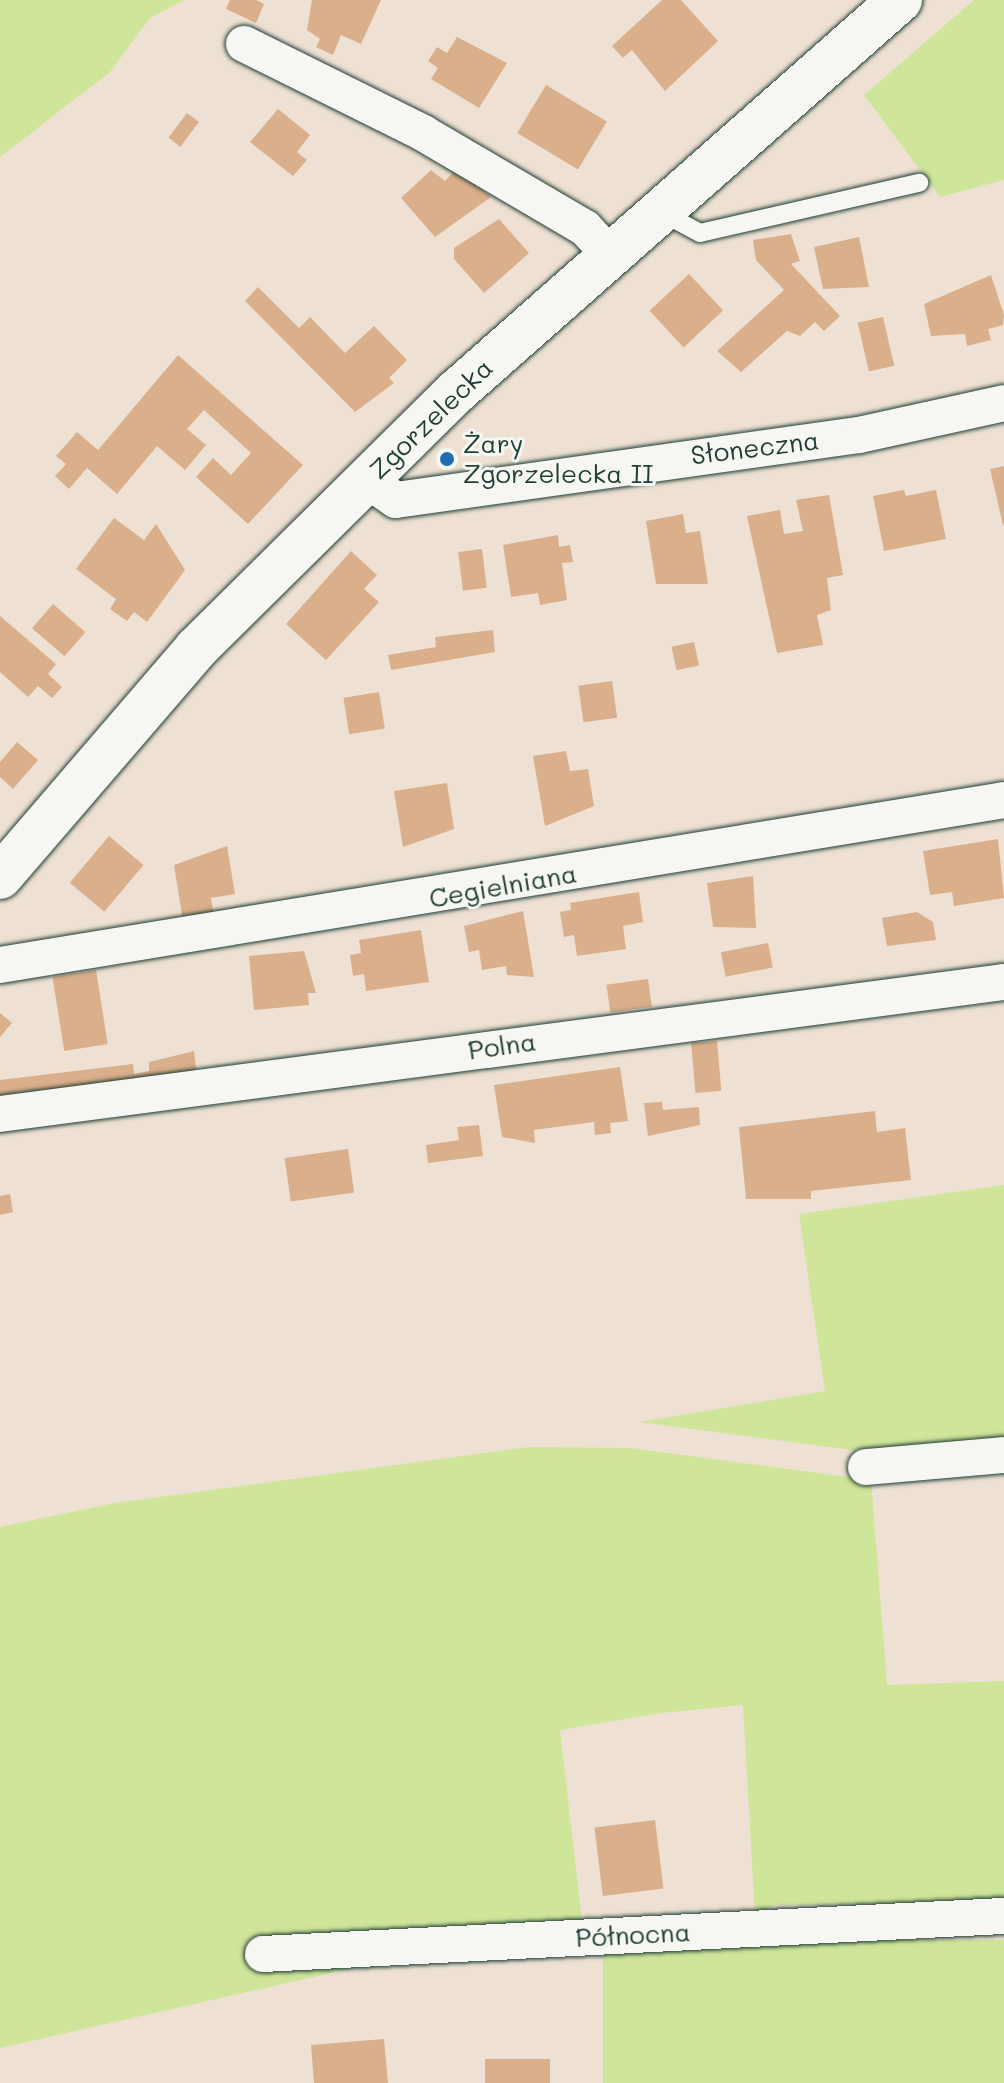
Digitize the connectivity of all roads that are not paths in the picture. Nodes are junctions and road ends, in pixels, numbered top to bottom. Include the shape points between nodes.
1 (900, 0) edge
2 (244, 44) dead end
3 (919, 183) dead end
4 (661, 212) junction
5 (610, 255) junction
6 (1004, 403) edge
7 (367, 480) junction
8 (1004, 800) edge
9 (0, 877) edge
10 (0, 965) edge
11 (1004, 982) edge
12 (0, 1114) edge
13 (1004, 1455) edge
14 (866, 1467) dead end
15 (1004, 1916) edge
16 (263, 1954) dead end

1 - 4 street, Zgorzelecka
2 - 5 street via 423,133 585,228
3 - 4 lane via 700,233
4 - 5 street, Zgorzelecka
5 - 7 street, Zgorzelecka
6 - 7 street, Słoneczna via 859,435 396,500
7 - 9 street, Zgorzelecka via 196,649
8 - 10 street, Cegielniana
11 - 12 street, Polna
13 - 14 street
15 - 16 street, Północna

